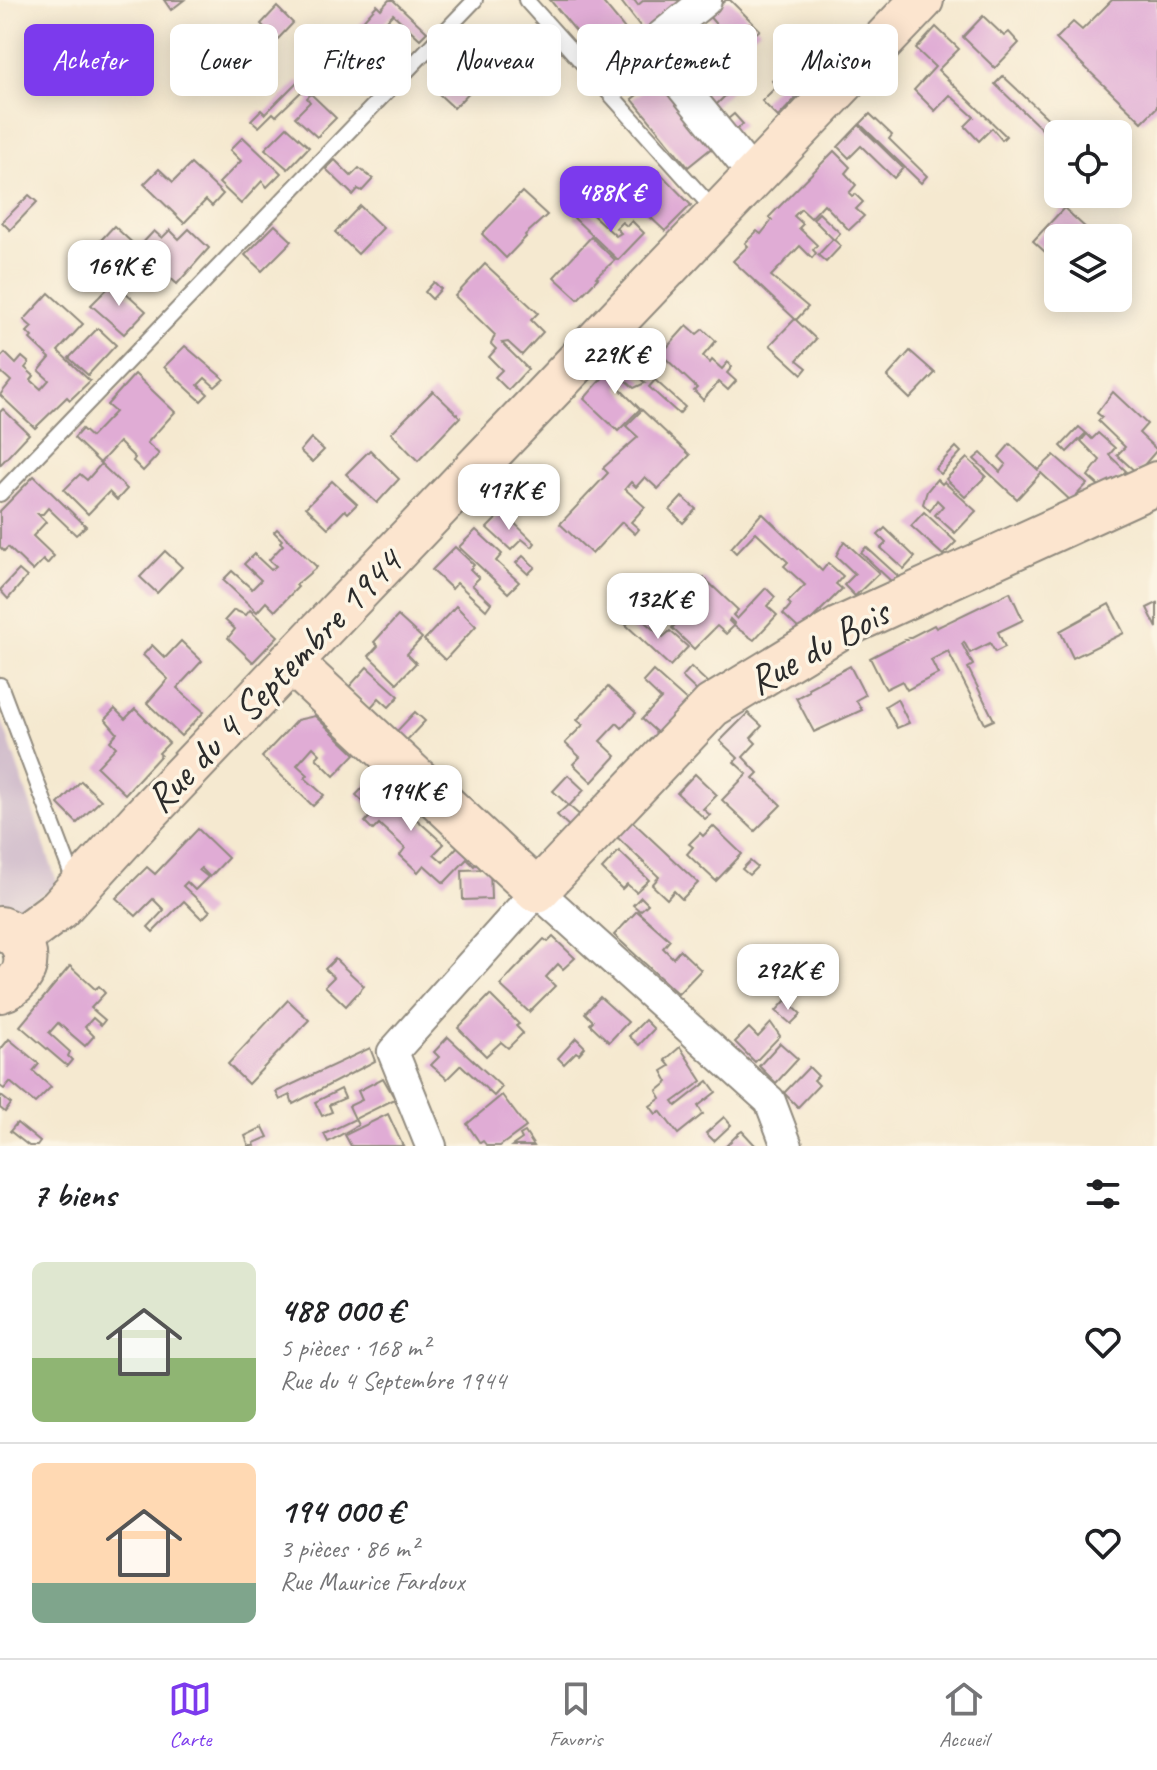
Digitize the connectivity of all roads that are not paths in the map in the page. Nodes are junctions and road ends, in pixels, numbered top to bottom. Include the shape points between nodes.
1 (475, 0) edge
2 (526, 0) edge
3 (706, 0) edge
4 (922, 0) edge
5 (754, 176) junction
6 (717, 214) junction
7 (1157, 483) edge
8 (0, 494) edge
9 (290, 661) junction
10 (0, 685) edge
11 (78, 889) junction
12 (537, 891) junction
13 (10, 934) edge
14 (0, 991) edge
15 (431, 1146) edge
16 (787, 1146) edge

1 - 8 lane
2 - 6 lane
3 - 5 street via 649,46
4 - 5 main road, Rue du 4 Septembre 1944
5 - 6 main road, Rue du 4 Septembre 1944
6 - 9 main road, Rue du 4 Septembre 1944
7 - 12 main road, Rue du Bois via 840,628 712,706
9 - 11 main road, Rue du 4 Septembre 1944
9 - 12 main road
10 - 11 lane
11 - 13 main road, Rue du 4 Septembre 1944 via 59,909
12 - 15 street via 393,1052
12 - 16 street via 770,1101
13 - 14 main road via 27,961 18,981

